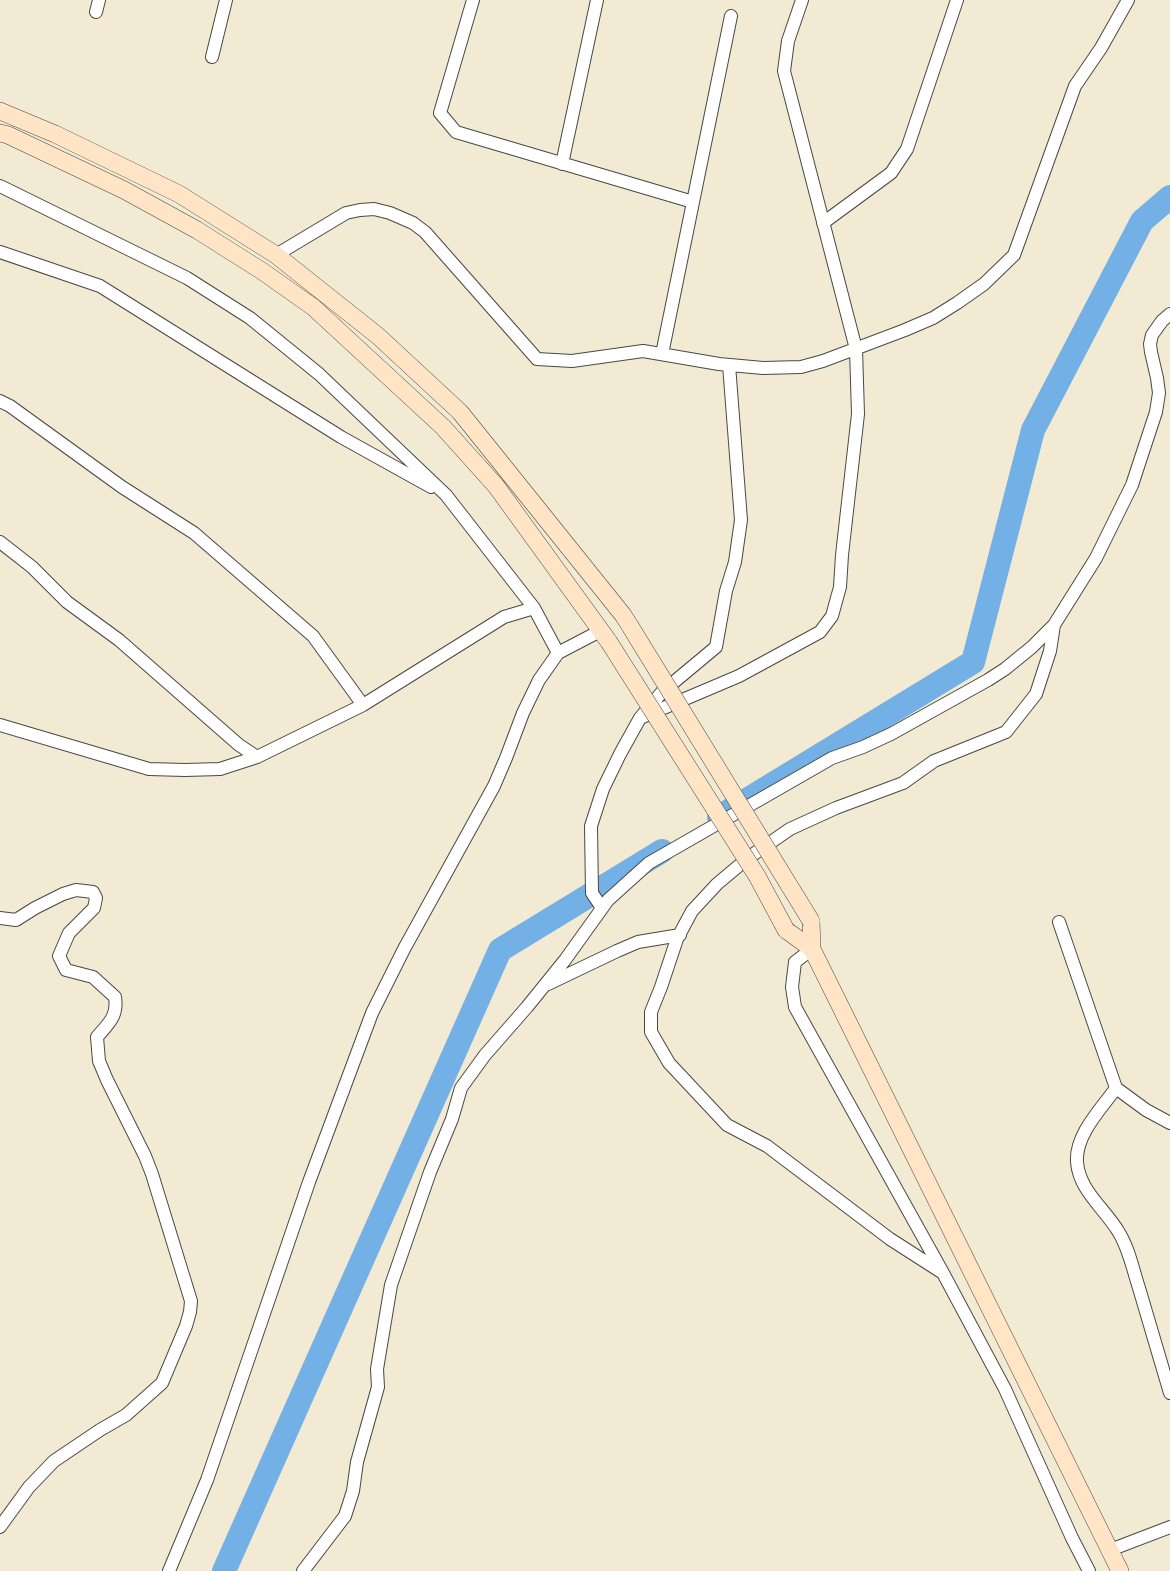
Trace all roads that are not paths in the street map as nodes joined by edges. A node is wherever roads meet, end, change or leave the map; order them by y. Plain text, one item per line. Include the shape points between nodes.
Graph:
1 (226, 0) edge
2 (473, 0) edge
3 (597, 0) edge
4 (802, 0) edge
5 (957, 0) edge
6 (1128, 0) edge
7 (731, 16) dead end
8 (212, 58) dead end
9 (0, 111) edge
10 (0, 133) edge
11 (562, 164) junction
12 (0, 186) edge
13 (693, 202) junction
14 (823, 223) junction
15 (0, 252) edge
16 (276, 255) junction
17 (1170, 314) edge
18 (856, 349) junction
19 (662, 354) junction
20 (729, 365) junction
21 (0, 401) edge
22 (446, 495) junction
23 (0, 542) edge
24 (534, 608) junction
25 (1054, 625) junction
26 (606, 636) junction
27 (558, 653) junction
28 (363, 705) junction
29 (640, 718) junction
30 (0, 725) edge
31 (257, 757) junction
32 (602, 908) junction
33 (0, 918) edge
34 (1059, 922) dead end
35 (680, 935) junction
36 (812, 949) junction
37 (545, 985) junction
38 (1116, 1088) junction
39 (1170, 1123) edge
40 (943, 1273) junction
41 (1170, 1393) edge
42 (0, 1527) edge
43 (1170, 1527) edge
44 (1110, 1550) junction
45 (170, 1571) edge
46 (303, 1571) edge
47 (1089, 1571) edge
48 (1120, 1571) edge

1 - 8 street
2 - 11 street via 440,113 456,132
3 - 11 street
4 - 14 street via 788,41 784,71
5 - 14 street via 907,149 891,173
6 - 18 street via 1076,86 1014,255 984,284 933,318
7 - 13 street
9 - 16 street via 55,134 179,194
10 - 26 street via 124,190 197,230 313,307 448,433 496,486
11 - 13 street
12 - 22 street via 187,278 250,318 319,374
13 - 19 street
14 - 18 street
15 - 22 street via 100,286 341,437
16 - 19 street via 346,213 374,209 390,213 413,223 425,232 537,359 572,360 643,351
16 - 36 street, bridge via 378,336 460,412 618,608 811,920
17 - 25 street via 1152,334 1150,348 1159,393 1156,412 1132,485 1096,558
18 - 20 street via 823,362 801,367 763,368
18 - 29 street via 858,414 840,587 832,616 820,632 753,668
19 - 20 street
20 - 29 street via 741,520 736,562 726,591 716,647 662,692
21 - 28 street via 122,487 194,533 314,636
22 - 24 street
23 - 31 street via 32,567 67,602 119,640 239,745
24 - 27 street
24 - 28 street via 504,617
25 - 32 street via 1032,648 988,680 891,734 832,758 650,862
25 - 35 street via 1050,651 1036,694 1006,732 934,761 903,783 836,808 790,829 748,858 717,884 692,911
26 - 27 street
26 - 36 street, bridge via 757,876 786,930
27 - 45 street via 539,680 494,786 404,949 372,1013 309,1182 207,1480
28 - 31 street
29 - 32 street via 603,789 591,826 592,894
30 - 31 street via 149,769 220,768
32 - 37 street
33 - 42 street via 16,920 42,904 76,890 93,892 96,898 94,908 68,933 59,956 66,970 93,977 115,997 117,1008 110,1022 97,1037 99,1061 145,1156 191,1300 186,1326 162,1383 126,1415 54,1461 29,1487
34 - 38 street
35 - 37 street via 638,942
35 - 40 street via 651,1012 651,1032 669,1063 727,1125 767,1146 890,1240
36 - 40 street via 795,962 792,986 795,1007
36 - 44 street
37 - 46 street via 485,1055 461,1088 391,1286 377,1370 378,1387 345,1516
38 - 39 street via 1146,1110
38 - 41 street via 1082,1135 1077,1162 1080,1178 1119,1232 1129,1256
40 - 47 street via 1005,1389
43 - 44 street
44 - 48 street

